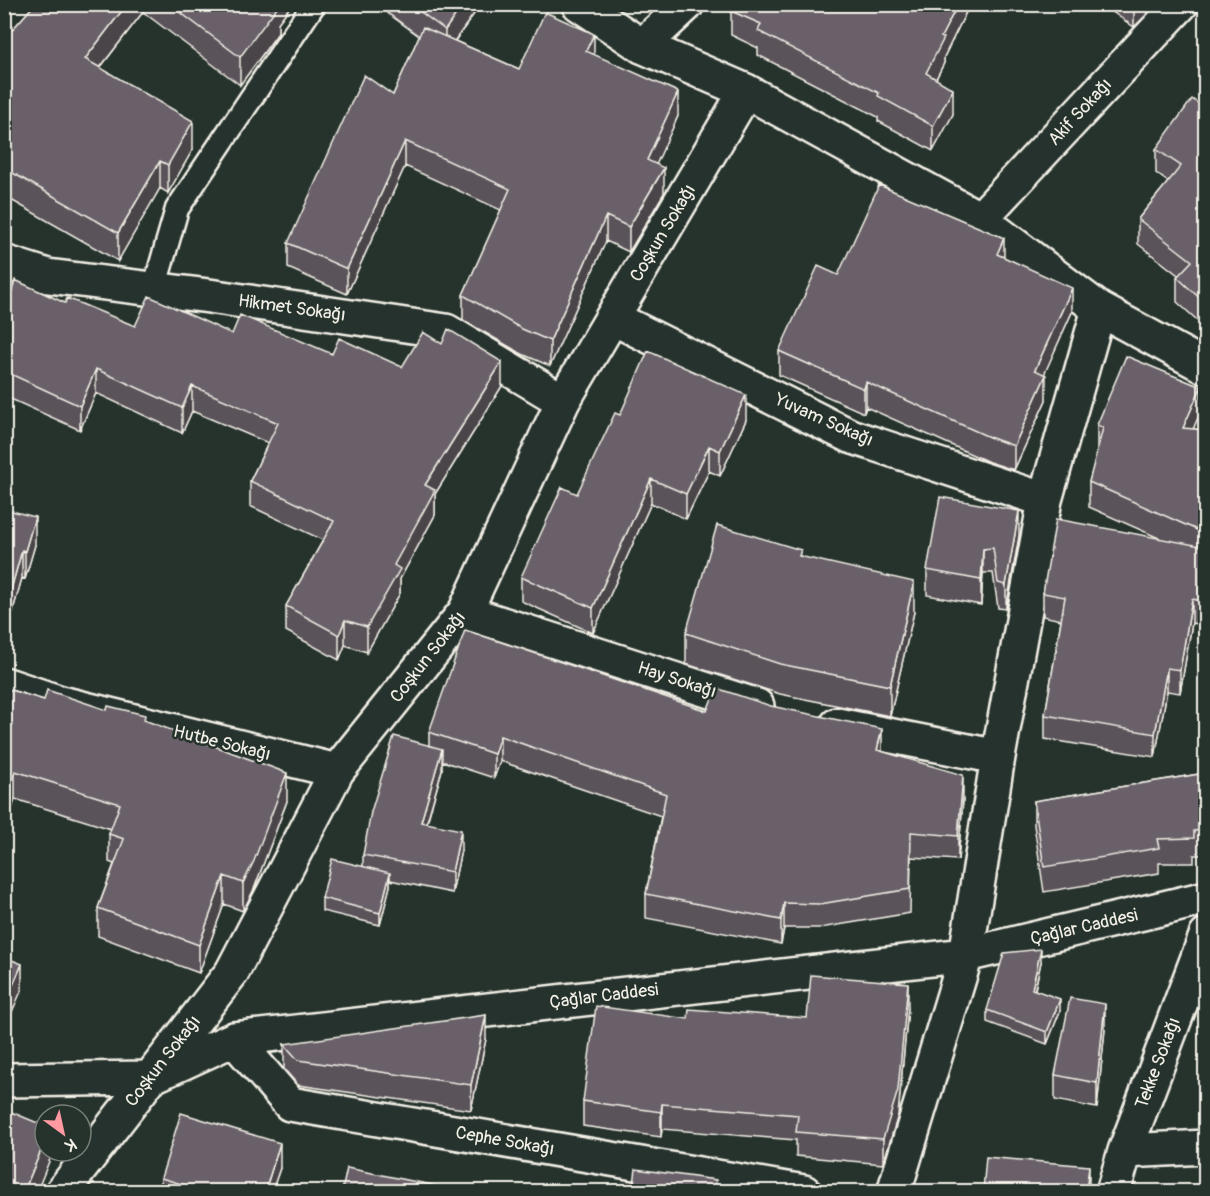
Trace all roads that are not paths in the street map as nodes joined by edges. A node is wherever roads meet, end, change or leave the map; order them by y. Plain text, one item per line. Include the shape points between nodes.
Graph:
1 (314, 4) edge
2 (579, 4) edge
3 (687, 4) edge
4 (1181, 4) edge
5 (642, 46) junction
6 (746, 91) junction
7 (980, 219) junction
8 (4, 262) edge
9 (154, 289) junction
10 (1099, 309) junction
11 (613, 318) junction
12 (1206, 367) edge
13 (563, 401) junction
14 (1045, 500) junction
15 (465, 612) junction
16 (4, 684) edge
17 (998, 757) junction
18 (337, 771) junction
19 (1206, 898) edge
20 (1206, 936) edge
21 (966, 955) junction
22 (234, 1039) junction
23 (149, 1078) junction
24 (6, 1079) edge
25 (1206, 1147) edge
26 (1125, 1150) junction
27 (62, 1191) edge
28 (804, 1191) edge
29 (894, 1191) edge
30 (1113, 1191) edge

1 - 9 lane via 177,209
2 - 5 street
3 - 5 street
4 - 7 street, Akif Sokağı
5 - 6 street
6 - 7 street
6 - 11 street, Coşkun Sokağı
7 - 10 street
8 - 9 street, Hikmet Sokağı via 48,276
9 - 13 street, Hikmet Sokağı via 446,331
10 - 12 street
10 - 14 street
11 - 13 street, Coşkun Sokağı
11 - 14 street, Yuvam Sokağı via 850,436
13 - 15 street, Coşkun Sokağı
14 - 17 street
15 - 17 street, Hay Sokağı via 799,717
15 - 18 street, Coşkun Sokağı
16 - 18 street, Hutbe Sokağı via 61,703
17 - 21 street
18 - 23 street, Coşkun Sokağı via 232,972
19 - 21 street, Çağlar Caddesi
20 - 26 street, Tekke Sokağı
21 - 22 street, Çağlar Caddesi
21 - 29 street
22 - 23 street, Çağlar Caddesi
22 - 28 street, Cephe Sokağı via 290,1104
23 - 24 street, Çağlar Caddesi
23 - 27 street, Coşkun Sokağı
25 - 26 street
26 - 30 street, Tekke Sokağı

